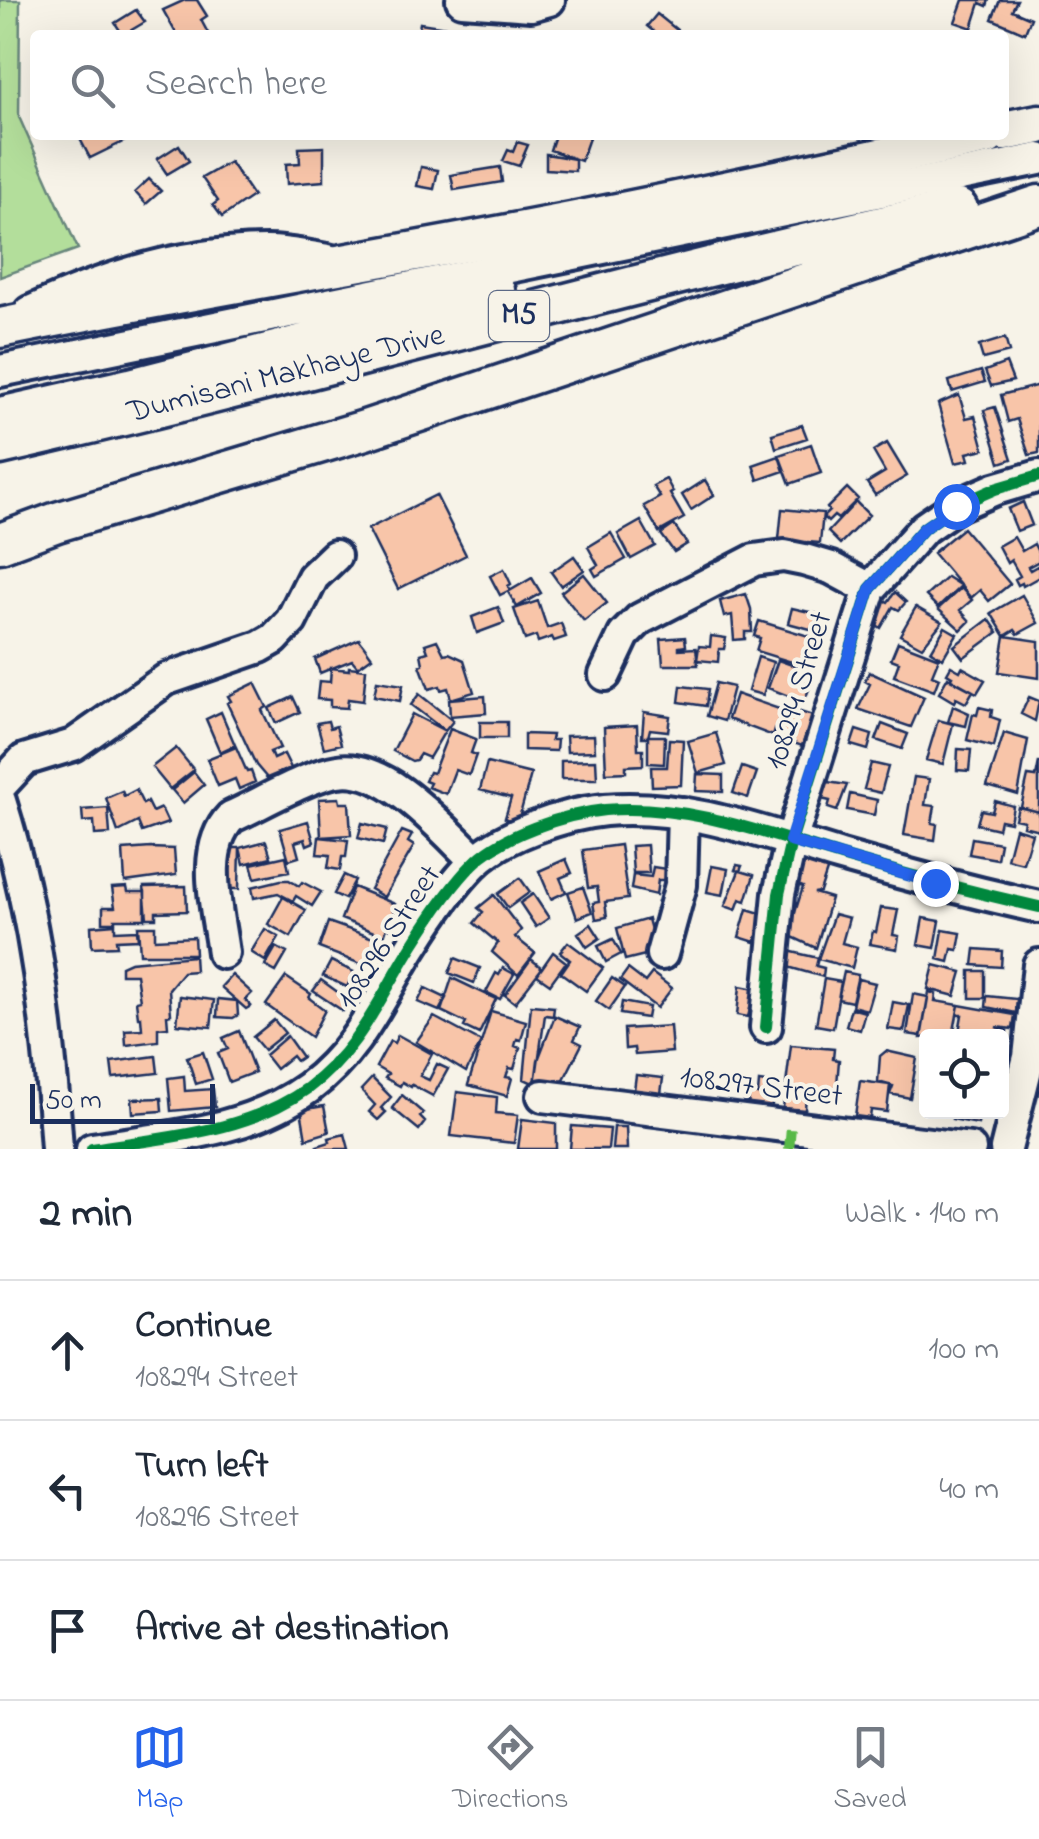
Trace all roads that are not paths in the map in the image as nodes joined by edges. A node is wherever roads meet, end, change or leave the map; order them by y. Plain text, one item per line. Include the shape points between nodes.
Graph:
1 (462, 0) edge
2 (549, 0) edge
3 (1039, 124) edge
4 (1009, 131) edge
5 (963, 140) edge
6 (1039, 160) edge
7 (1039, 192) edge
8 (1039, 205) edge
9 (728, 224) junction
10 (0, 328) edge
11 (0, 371) edge
12 (0, 413) edge
13 (0, 445) edge
14 (1039, 476) edge
15 (0, 543) edge
16 (336, 556) dead end
17 (870, 589) junction
18 (605, 674) dead end
19 (0, 786) edge
20 (0, 801) edge
21 (683, 813) junction
22 (790, 841) junction
23 (476, 860) junction
24 (1039, 907) edge
25 (223, 953) dead end
26 (662, 954) dead end
27 (1039, 966) edge
28 (766, 1027) dead end
29 (544, 1096) dead end
30 (58, 1149) edge
31 (92, 1149) edge
32 (970, 1149) edge
33 (1006, 1149) edge

1 - 2 street
3 - 4 main road
5 - 10 main road via 604,216
6 - 9 street
7 - 13 main road, Dumisani Makhaye Drive / M5 via 882,225
8 - 15 main road via 364,430
9 - 11 street
9 - 12 street via 575,271
14 - 17 street, 108294 Street via 956,506 924,528
16 - 19 street via 313,576 274,639 167,678 73,745 24,760
17 - 18 street via 804,560 754,560 640,619
17 - 22 street, 108294 Street
20 - 30 street via 41,972
21 - 22 street, 108296 Street
21 - 23 street, 108296 Street via 602,810 537,826
21 - 26 street via 682,885
22 - 24 street, 108296 Street
22 - 28 street, 108294 Street
23 - 25 street via 392,786 355,770 326,773 224,825 212,871
23 - 31 street, 108296 Street via 414,942 368,1025 304,1091 216,1129
27 - 33 street via 1030,1057
29 - 32 street, 108297 Street

